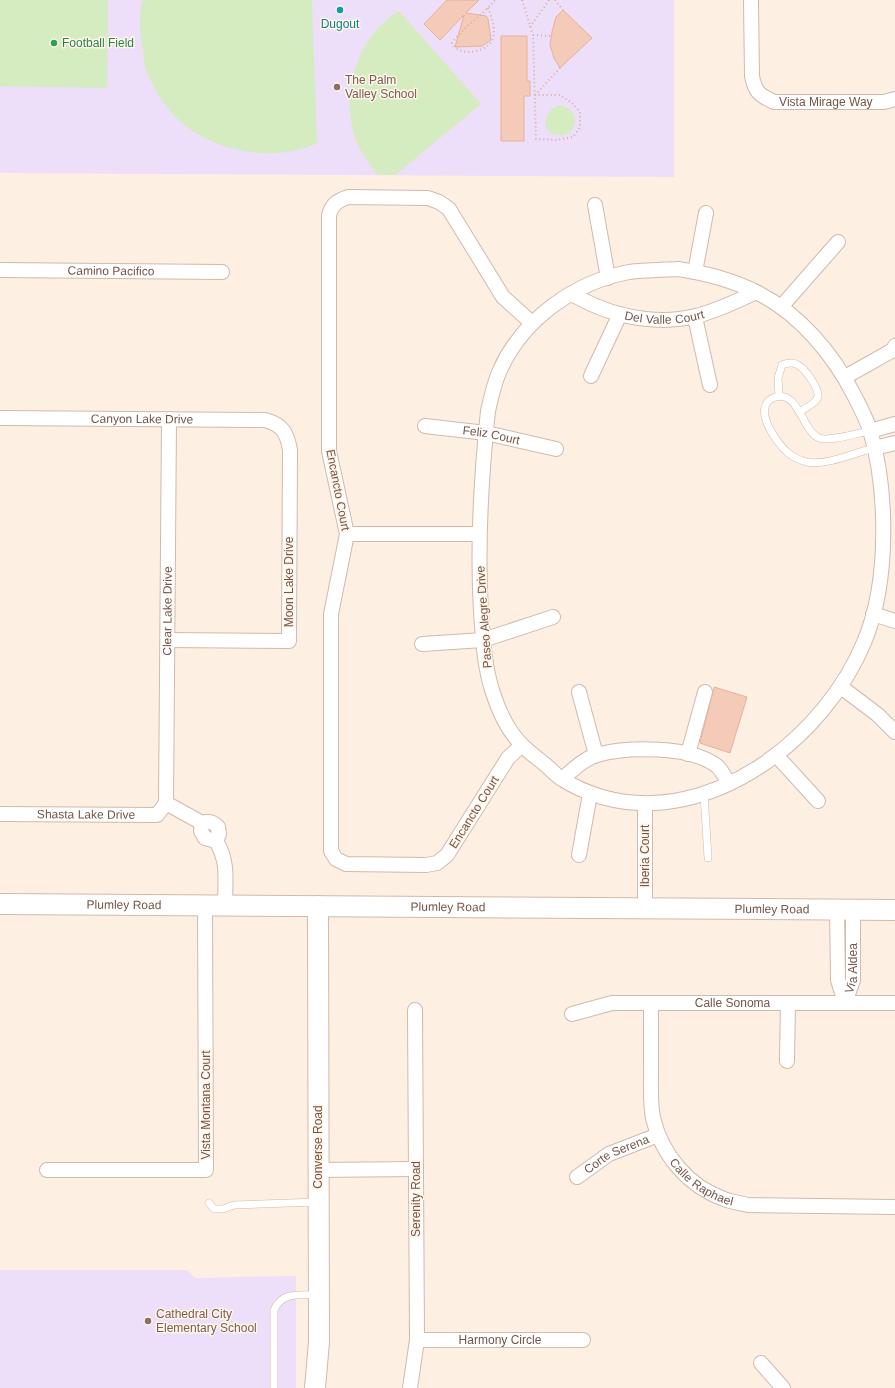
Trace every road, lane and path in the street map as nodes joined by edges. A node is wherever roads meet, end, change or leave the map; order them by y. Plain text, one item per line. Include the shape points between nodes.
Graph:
1 (495, 0) edge
2 (522, 0) edge
3 (549, 0) edge
4 (555, 0) edge
5 (751, 0) edge
6 (488, 8) junction
7 (563, 10) dead end
8 (530, 27) junction
9 (533, 35) junction
10 (551, 36) dead end
11 (560, 68) dead end
12 (535, 95) junction
13 (895, 99) edge
14 (595, 205) dead end
15 (706, 213) dead end
16 (838, 242) dead end
17 (0, 270) edge
18 (222, 272) dead end
19 (695, 272) junction
20 (608, 278) junction
21 (756, 292) junction
22 (571, 294) junction
23 (781, 307) junction
24 (620, 314) junction
25 (695, 317) junction
26 (532, 323) junction
27 (895, 346) edge
28 (591, 376) dead end
29 (845, 378) junction
30 (710, 385) dead end
31 (779, 397) junction
32 (800, 412) junction
33 (0, 418) edge
34 (170, 419) junction
35 (895, 424) edge
36 (425, 426) dead end
37 (282, 428) joint
38 (870, 431) junction
39 (486, 432) junction
40 (895, 443) edge
41 (874, 448) junction
42 (556, 449) dead end
43 (347, 534) junction
44 (479, 534) junction
45 (873, 614) junction
46 (552, 617) dead end
47 (895, 621) edge
48 (168, 640) junction
49 (483, 640) junction
50 (422, 644) dead end
51 (841, 687) junction
52 (579, 692) dead end
53 (705, 692) dead end
54 (895, 732) edge
55 (522, 745) junction
56 (688, 754) junction
57 (596, 755) junction
58 (776, 755) junction
59 (562, 779) junction
60 (729, 783) junction
61 (590, 794) junction
62 (704, 794) junction
63 (818, 801) dead end
64 (166, 803) junction
65 (645, 804) junction
66 (0, 814) edge
67 (580, 855) dead end
68 (708, 858) dead end
69 (0, 904) edge
70 (205, 906) junction
71 (225, 906) junction
72 (318, 906) junction
73 (645, 908) junction
74 (845, 909) junction
75 (895, 910) edge
76 (651, 1002) junction
77 (788, 1002) junction
78 (845, 1003) junction
79 (895, 1003) edge
80 (415, 1010) dead end
81 (572, 1014) dead end
82 (787, 1061) dead end
83 (658, 1135) junction
84 (416, 1169) junction
85 (47, 1170) dead end
86 (318, 1170) junction
87 (577, 1177) dead end
88 (318, 1202) junction
89 (210, 1203) dead end
90 (895, 1207) edge
91 (318, 1295) junction
92 (417, 1340) junction
93 (583, 1340) dead end
94 (761, 1363) dead end
95 (274, 1388) edge
96 (315, 1388) edge
97 (410, 1388) edge
98 (783, 1388) edge

1 - 6 path
2 - 8 path
3 - 8 path
4 - 7 path
5 - 13 street, Vista Mirage Way via 752,76 754,87 762,97 774,102 884,102
6 - 6 path via 492,16 491,42 479,50 468,52 456,48 452,43 458,33
8 - 9 path
9 - 10 path
9 - 12 path
11 - 12 path
12 - 12 path via 536,139 557,140 573,137 580,127 580,112 572,103 560,95
14 - 20 street
15 - 19 street
16 - 23 street
17 - 18 street, Camino Pacifico
19 - 20 street, Paseo Alegre Drive via 678,269 654,270 629,272
19 - 21 street, Paseo Alegre Drive via 718,277
20 - 22 street, Paseo Alegre Drive
21 - 23 street, Paseo Alegre Drive
21 - 25 street, Del Valle Court
22 - 24 street, Del Valle Court
22 - 26 street, Paseo Alegre Drive
23 - 29 street, Paseo Alegre Drive via 814,338
24 - 25 street, Del Valle Court via 673,320
24 - 28 street
25 - 30 street
26 - 39 street, Paseo Alegre Drive via 512,349 500,371 490,405
26 - 43 street, Encancto Court via 504,297 449,209 439,202 428,198 348,197 332,207 329,215 329,451
27 - 29 street
29 - 38 street, Paseo Alegre Drive
31 - 32 lane via 788,398
31 - 32 lane via 778,378 782,365 798,365 806,372 819,393 817,400
31 - 41 lane via 766,406 765,421 788,454 816,463
32 - 38 lane via 812,432 823,439
33 - 34 street, Canyon Lake Drive
34 - 37 street, Canyon Lake Drive via 265,420
34 - 48 street, Clear Lake Drive
35 - 38 street
36 - 39 street, Feliz Court
37 - 48 street, Moon Lake Drive via 288,437 290,450 289,641
38 - 41 street, Paseo Alegre Drive
39 - 42 street, Feliz Court
39 - 44 street, Paseo Alegre Drive
40 - 41 street
41 - 45 street, Paseo Alegre Drive via 880,478 882,552
43 - 44 street
43 - 55 street, Encancto Court via 330,614 331,851 336,859 346,864 437,863 447,856 508,758
44 - 49 street, Paseo Alegre Drive
45 - 47 street
45 - 51 street, Paseo Alegre Drive via 865,640
46 - 49 street
48 - 64 street, Clear Lake Drive
49 - 50 street
49 - 55 street, Paseo Alegre Drive via 493,693 510,730
51 - 54 street via 878,715
51 - 58 street, Paseo Alegre Drive via 795,739
52 - 57 street
53 - 56 street
55 - 59 street, Paseo Alegre Drive
56 - 57 street via 641,749
56 - 60 street via 703,758 717,766
57 - 59 street via 582,762
58 - 60 street, Paseo Alegre Drive
58 - 63 street
59 - 61 street, Paseo Alegre Drive
60 - 62 street, Paseo Alegre Drive
61 - 65 street, Paseo Alegre Drive via 618,802
61 - 67 street
62 - 65 street, Paseo Alegre Drive via 671,802
62 - 68 lane
64 - 66 street, Shasta Lake Drive via 157,815
64 - 71 street via 202,823 207,821 218,827 216,841 225,862
65 - 73 street, Iberia Court
69 - 70 street, Plumley Road
70 - 71 street, Plumley Road
70 - 85 street, Vista Montana Court via 206,1170
71 - 72 street, Plumley Road
72 - 73 street, Plumley Road
72 - 86 street, Converse Road
73 - 74 street, Plumley Road
74 - 75 street, Plumley Road
74 - 78 street, Via Aldea via 838,980
76 - 77 street, Calle Sonoma
76 - 81 street, Calle Sonoma via 612,1003
76 - 83 street, Calle Raphael via 651,1096
77 - 78 street, Calle Sonoma
77 - 82 street
78 - 79 street, Calle Sonoma
80 - 84 street, Serenity Road
83 - 87 street, Corte Serena via 609,1154
83 - 90 street, Calle Raphael via 670,1159 688,1178 725,1200 748,1204
84 - 86 street
84 - 92 street, Serenity Road
86 - 88 street, Converse Road
88 - 89 lane via 234,1204 223,1209 214,1209
88 - 91 street, Converse Road
91 - 95 lane via 291,1295 282,1298 276,1304
91 - 96 street, Converse Road via 319,1342
92 - 93 street, Harmony Circle
92 - 97 street, Serenity Road
94 - 98 street

